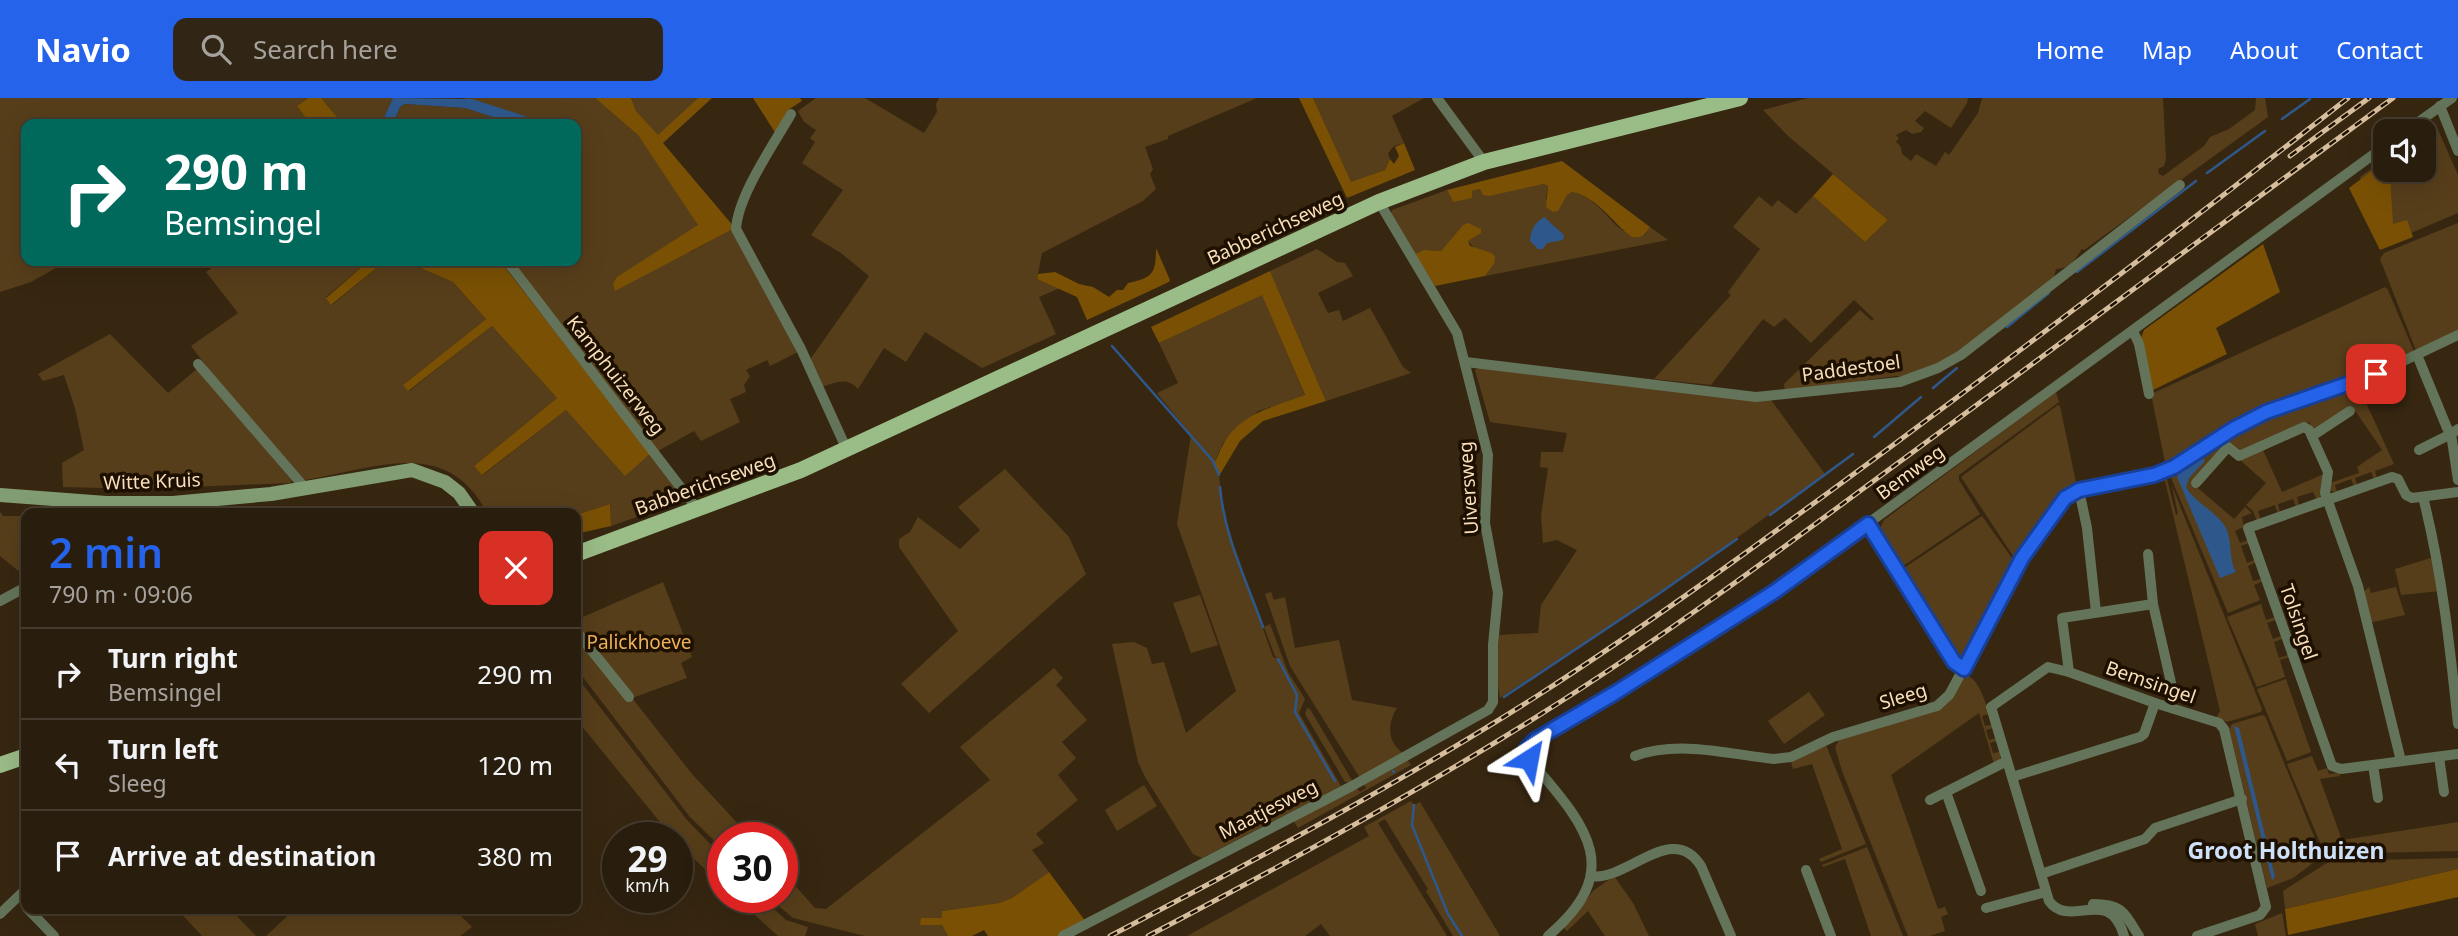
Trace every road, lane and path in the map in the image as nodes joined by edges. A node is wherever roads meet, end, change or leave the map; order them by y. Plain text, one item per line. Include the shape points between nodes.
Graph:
1 (1437, 98) edge
2 (1740, 98) edge
3 (2452, 98) edge
4 (2440, 106) junction
5 (791, 114) dead end
6 (2422, 119) edge
7 (2458, 150) edge
8 (2373, 155) edge
9 (1485, 162) junction
10 (2180, 185) dead end
11 (1379, 202) junction
12 (511, 266) edge
13 (2133, 331) junction
14 (2458, 335) edge
15 (2417, 355) junction
16 (1466, 362) junction
17 (198, 364) dead end
18 (2149, 394) dead end
19 (2350, 411) dead end
20 (2455, 431) edge
21 (2312, 436) junction
22 (847, 450) junction
23 (2419, 450) dead end
24 (2458, 480) edge
25 (2196, 484) dead end
26 (306, 489) junction
27 (2079, 490) junction
28 (2458, 492) edge
29 (0, 495) edge
30 (2423, 497) junction
31 (2327, 500) junction
32 (106, 508) edge
33 (470, 508) edge
34 (698, 510) junction
35 (1868, 524) junction
36 (581, 552) edge
37 (2148, 554) dead end
38 (21, 590) edge
39 (0, 601) edge
40 (2153, 604) junction
41 (2096, 612) junction
42 (581, 637) edge
43 (1964, 669) junction
44 (2069, 672) junction
45 (629, 697) dead end
46 (2155, 703) junction
47 (2168, 706) junction
48 (1488, 710) joint
49 (2458, 724) edge
50 (2458, 754) edge
51 (1635, 756) dead end
52 (2439, 757) junction
53 (21, 758) edge
54 (2007, 761) junction
55 (2401, 761) junction
56 (0, 765) edge
57 (2373, 765) junction
58 (2012, 777) junction
59 (1946, 792) junction
60 (2444, 792) dead end
61 (2378, 798) dead end
62 (2242, 799) junction
63 (1930, 800) dead end
64 (1806, 870) dead end
65 (2040, 874) junction
66 (1591, 876) junction
67 (1981, 891) dead end
68 (21, 894) edge
69 (2047, 896) junction
70 (17, 898) junction
71 (21, 902) edge
72 (1986, 908) dead end
73 (0, 914) edge
74 (33, 914) edge
75 (54, 936) edge
76 (1063, 936) edge
77 (1548, 936) edge
78 (1731, 936) edge
79 (1830, 936) edge
80 (2124, 936) edge
81 (2139, 936) edge
82 (2197, 936) edge

1 - 9 street
2 - 9 main road, Babberichseweg
3 - 4 street
4 - 6 street
4 - 7 street
5 - 22 street via 749,190 736,229
8 - 13 street, Bemweg
9 - 11 main road, Babberichseweg
10 - 16 street, Paddestoel via 1961,355 1900,382 1756,397
11 - 16 street, Uiversweg via 1457,333
11 - 22 main road, Babberichseweg
12 - 34 street, Kamphuizerweg
13 - 18 street
13 - 35 street, Bemweg
14 - 15 street, Sleeg
15 - 20 street
15 - 27 street, Sleeg via 2257,416 2154,475
16 - 48 street, Uiversweg via 1488,455 1485,523 1498,593 1493,702
17 - 26 street
19 - 21 street
20 - 23 street
20 - 24 street
21 - 25 street via 2304,427 2239,456 2228,447
21 - 31 street via 2328,472
22 - 34 main road, Babberichseweg
26 - 32 main road, Witte Kruis
26 - 33 main road, Witte Kruis via 412,470 445,482
27 - 41 street
27 - 43 street, Sleeg via 2060,502 2022,558
28 - 30 street
29 - 32 main road, Witte Kruis
30 - 31 street, Tolsingel via 2408,498 2398,479 2392,477
30 - 49 street via 2442,584
31 - 55 street via 2358,586
31 - 57 street, Tolsingel via 2248,528 2329,762 2341,769
34 - 36 main road, Babberichseweg
35 - 43 street via 1954,662
35 - 66 street, Bemweg via 1774,592 1527,748 1529,759 1584,830
37 - 40 street
38 - 39 street
40 - 41 street
40 - 47 street via 2172,687
41 - 44 street via 2062,618
42 - 45 street
43 - 51 street, Sleeg via 1937,706 1833,737 1785,759 1672,748
44 - 46 street, Bemsingel
44 - 54 street, Bemsingel via 2045,668 1991,707
46 - 47 street, Bemsingel
46 - 58 street via 2140,737
47 - 62 street, Bemsingel via 2222,726
48 - 76 street, Maatjesweg
50 - 52 street, Tolsingel
52 - 55 street, Tolsingel
52 - 60 street
53 - 56 main road
54 - 58 street, Bemsingel
54 - 59 street
55 - 57 street, Tolsingel
57 - 61 street
58 - 65 street, Bemsingel
59 - 63 street
59 - 67 street
62 - 65 street via 2155,828 2145,839
62 - 82 street, Bemsingel via 2266,907 2260,915
64 - 79 street
65 - 69 street, Bemsingel
66 - 77 street via 1573,911
66 - 78 street via 1606,876 1668,849 1685,850 1700,866
68 - 70 street
69 - 72 street
69 - 80 street via 2063,911 2109,912 2118,918
69 - 81 street via 2056,904 2113,904
70 - 71 street
70 - 73 street
74 - 75 street

